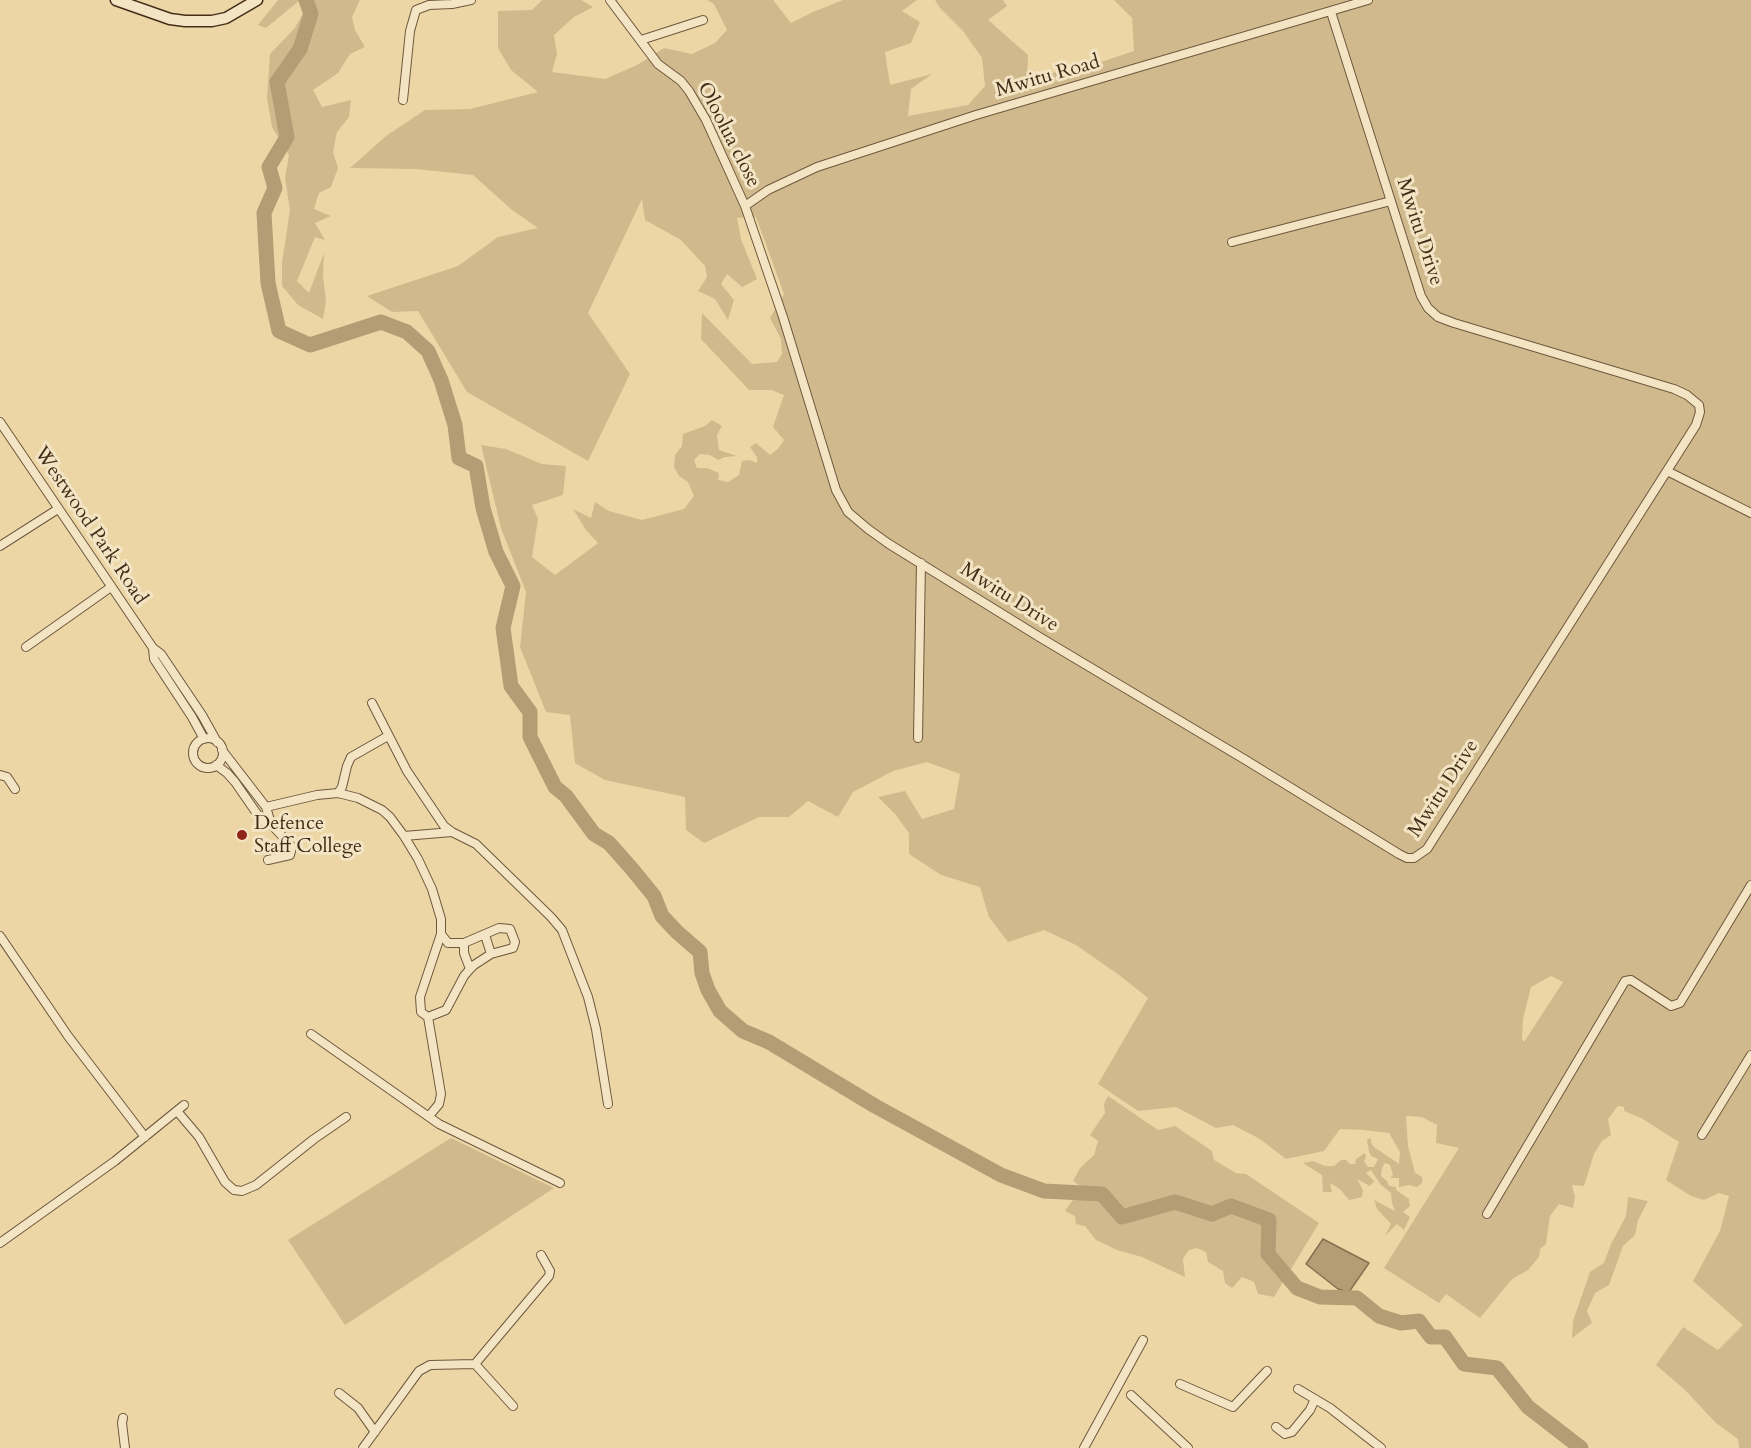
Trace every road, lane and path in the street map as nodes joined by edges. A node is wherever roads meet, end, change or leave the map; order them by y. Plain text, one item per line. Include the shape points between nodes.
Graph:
1 (116, 0) edge
2 (257, 0) edge
3 (471, 0) edge
4 (610, 0) edge
5 (1368, 0) edge
6 (1331, 12) junction
7 (703, 20) dead end
8 (641, 40) junction
9 (403, 100) dead end
10 (1391, 201) junction
11 (745, 206) junction
12 (1232, 242) dead end
13 (0, 422) edge
14 (1667, 471) junction
15 (58, 509) junction
16 (1751, 513) edge
17 (0, 546) edge
18 (921, 563) junction
19 (111, 587) junction
20 (26, 646) dead end
21 (153, 648) junction
22 (372, 703) dead end
23 (388, 736) junction
24 (918, 738) dead end
25 (204, 739) junction
26 (217, 742) junction
27 (222, 750) junction
28 (216, 765) junction
29 (0, 775) edge
30 (15, 789) dead end
31 (338, 793) junction
32 (266, 807) junction
33 (271, 824) junction
34 (452, 832) junction
35 (405, 836) junction
36 (268, 860) dead end
37 (1751, 885) edge
38 (441, 934) junction
39 (485, 935) junction
40 (0, 936) edge
41 (464, 943) junction
42 (491, 954) junction
43 (470, 969) junction
44 (428, 1017) junction
45 (311, 1034) dead end
46 (1751, 1055) edge
47 (608, 1104) dead end
48 (429, 1116) junction
49 (346, 1117) dead end
50 (1702, 1136) dead end
51 (145, 1137) junction
52 (561, 1183) dead end
53 (1487, 1214) dead end
54 (0, 1243) edge
55 (541, 1255) dead end
56 (1143, 1340) dead end
57 (475, 1364) junction
58 (1267, 1371) dead end
59 (1180, 1384) dead end
60 (1298, 1389) dead end
61 (339, 1393) dead end
62 (1131, 1395) dead end
63 (1315, 1399) junction
64 (513, 1406) dead end
65 (123, 1418) dead end
66 (1276, 1427) dead end
67 (375, 1432) junction
68 (125, 1448) edge
69 (363, 1448) edge
70 (1084, 1448) edge
71 (1188, 1448) edge
72 (1381, 1448) edge

1 - 2 main road via 170,19 199,21 226,18
3 - 9 street via 416,10
4 - 8 street, Oloolua close
5 - 6 street, Mwitu Road
6 - 10 street, Mwitu Drive
6 - 11 street, Mwitu Road via 976,115 817,168 768,190
7 - 8 street
8 - 11 street, Oloolua close via 658,64 681,81 697,102
10 - 12 street
10 - 14 street, Mwitu Drive via 1421,296 1438,316 1674,389 1699,405 1696,425
11 - 18 street, Mwitu Drive via 836,490 848,513
13 - 15 street, Westwood Park Road
14 - 16 street
14 - 18 street, Mwitu Drive via 1427,849 1414,858 1399,854
15 - 17 street
15 - 19 street, Westwood Park Road
18 - 24 street
19 - 20 street
19 - 21 street, Westwood Park Road
21 - 25 street, Westwood Park Road via 154,659
21 - 26 street, Westwood Park Road via 161,654
22 - 23 street
23 - 31 street via 351,757
23 - 34 street via 437,818
25 - 26 street
25 - 28 street via 194,747 195,759 204,767
26 - 27 street
27 - 28 street
27 - 32 street
28 - 33 street via 235,782 262,820
29 - 30 street via 7,777
31 - 32 street
31 - 35 street via 382,810
32 - 33 street
33 - 36 street via 291,847 290,855
34 - 35 street
34 - 47 street via 482,849 562,930 588,997
35 - 38 street via 432,889
37 - 53 street via 1680,1003 1671,1005 1631,980 1625,981
38 - 41 street via 448,943
38 - 44 street via 420,998 421,1012
39 - 41 street
39 - 42 street
39 - 42 street via 499,928 510,929 515,942 513,948
40 - 51 street via 68,1036
41 - 43 street
42 - 43 street
43 - 44 street via 446,1010
44 - 48 street via 441,1094 439,1104
45 - 48 street
46 - 50 street
48 - 52 street
49 - 51 street via 256,1185 242,1191 225,1182 180,1108
51 - 54 street
55 - 57 street via 549,1276
56 - 70 street
57 - 64 street
57 - 67 street via 430,1365 419,1371
58 - 59 street via 1233,1407
60 - 63 street
61 - 67 street via 358,1408
62 - 71 street
63 - 66 street via 1292,1432 1285,1434
63 - 72 street
65 - 68 street
67 - 69 street

